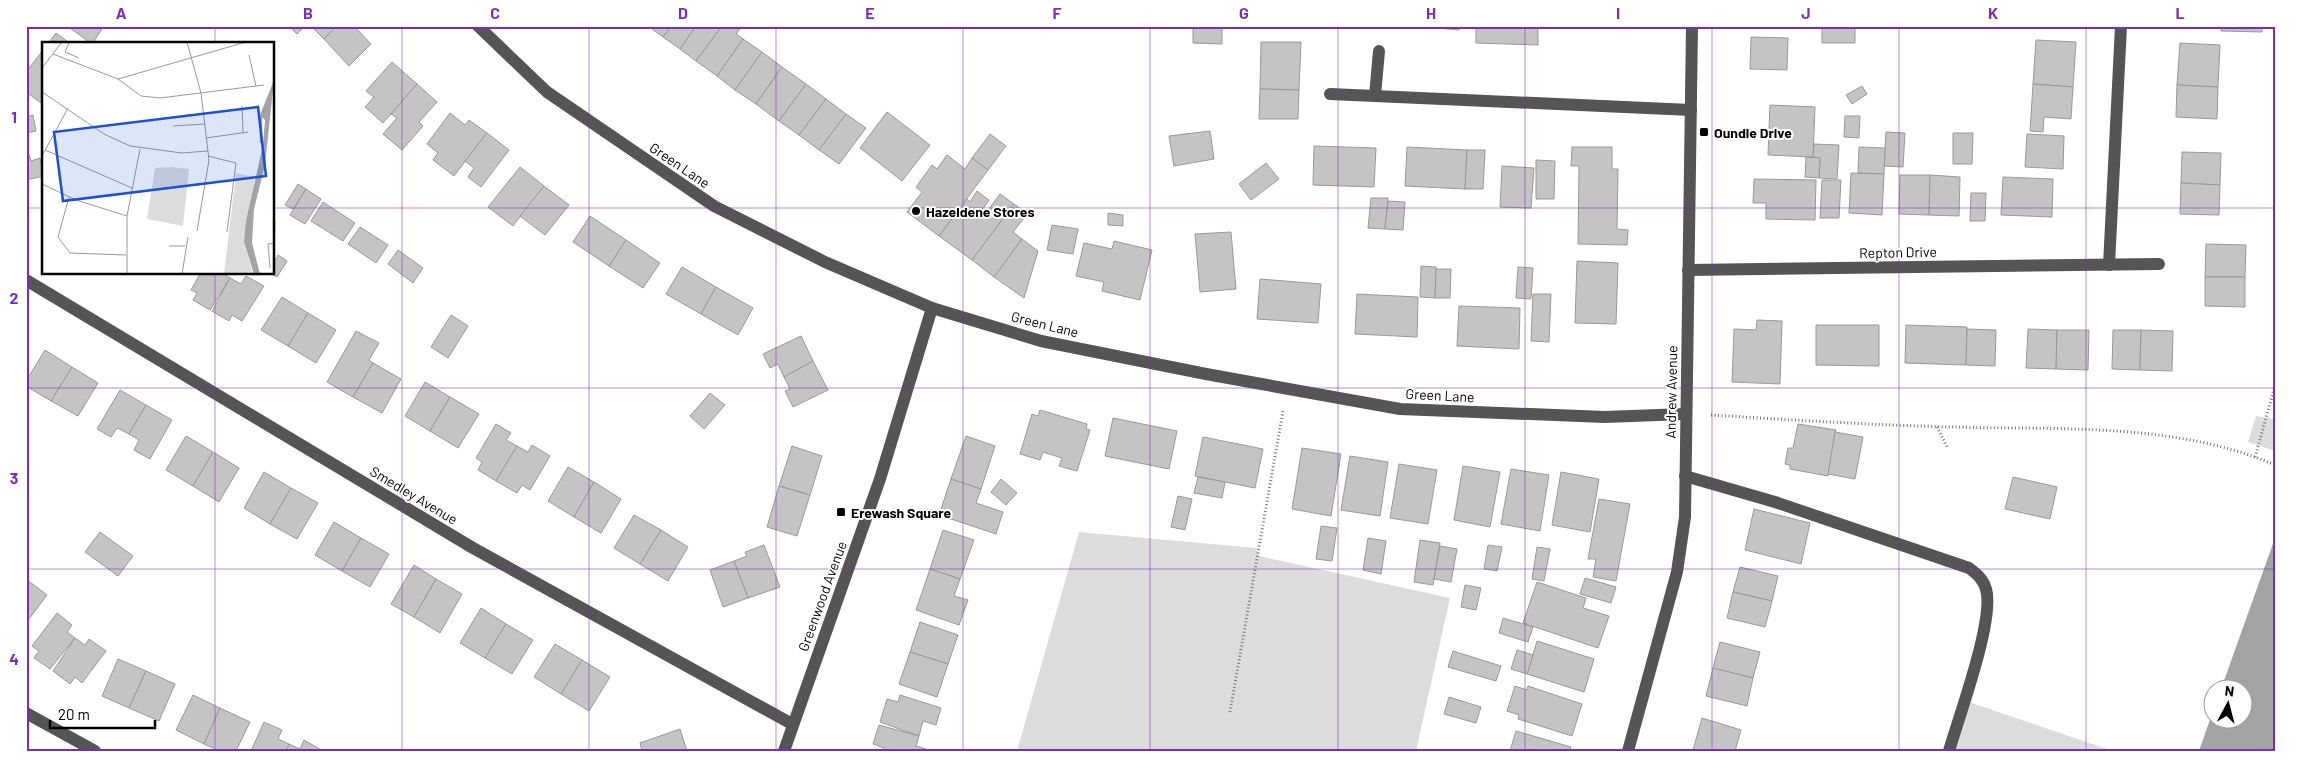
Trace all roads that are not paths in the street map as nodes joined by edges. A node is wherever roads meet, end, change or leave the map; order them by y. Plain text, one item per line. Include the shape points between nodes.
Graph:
1 (478, 26) edge
2 (1692, 26) edge
3 (2121, 26) edge
4 (1379, 52) dead end
5 (1330, 94) dead end
6 (1375, 96) junction
7 (1691, 110) junction
8 (2159, 264) dead end
9 (2109, 265) junction
10 (1688, 270) junction
11 (26, 280) edge
12 (932, 308) junction
13 (1685, 414) junction
14 (1685, 476) junction
15 (26, 713) edge
16 (792, 724) junction
17 (76, 746) edge
18 (95, 751) edge
19 (784, 751) edge
20 (1628, 751) edge
21 (1949, 751) edge

1 - 12 street, Green Lane via 547,92 714,206 825,262
2 - 7 street, Andrew Avenue
3 - 9 street
4 - 6 street
5 - 6 street
6 - 7 street
7 - 10 street, Andrew Avenue
8 - 9 street, Repton Drive
9 - 10 street, Repton Drive
10 - 13 street, Andrew Avenue
11 - 16 street, Smedley Avenue via 473,548
12 - 13 street, Green Lane via 1042,341 1400,409 1605,417
12 - 16 street, Greenwood Avenue via 880,479
13 - 14 street, Andrew Avenue
14 - 20 street, Andrew Avenue via 1685,517 1677,572
14 - 21 street via 1775,502 1969,568 1982,579 1988,605 1984,632
15 - 17 street
16 - 19 street, Greenwood Avenue
17 - 18 street

